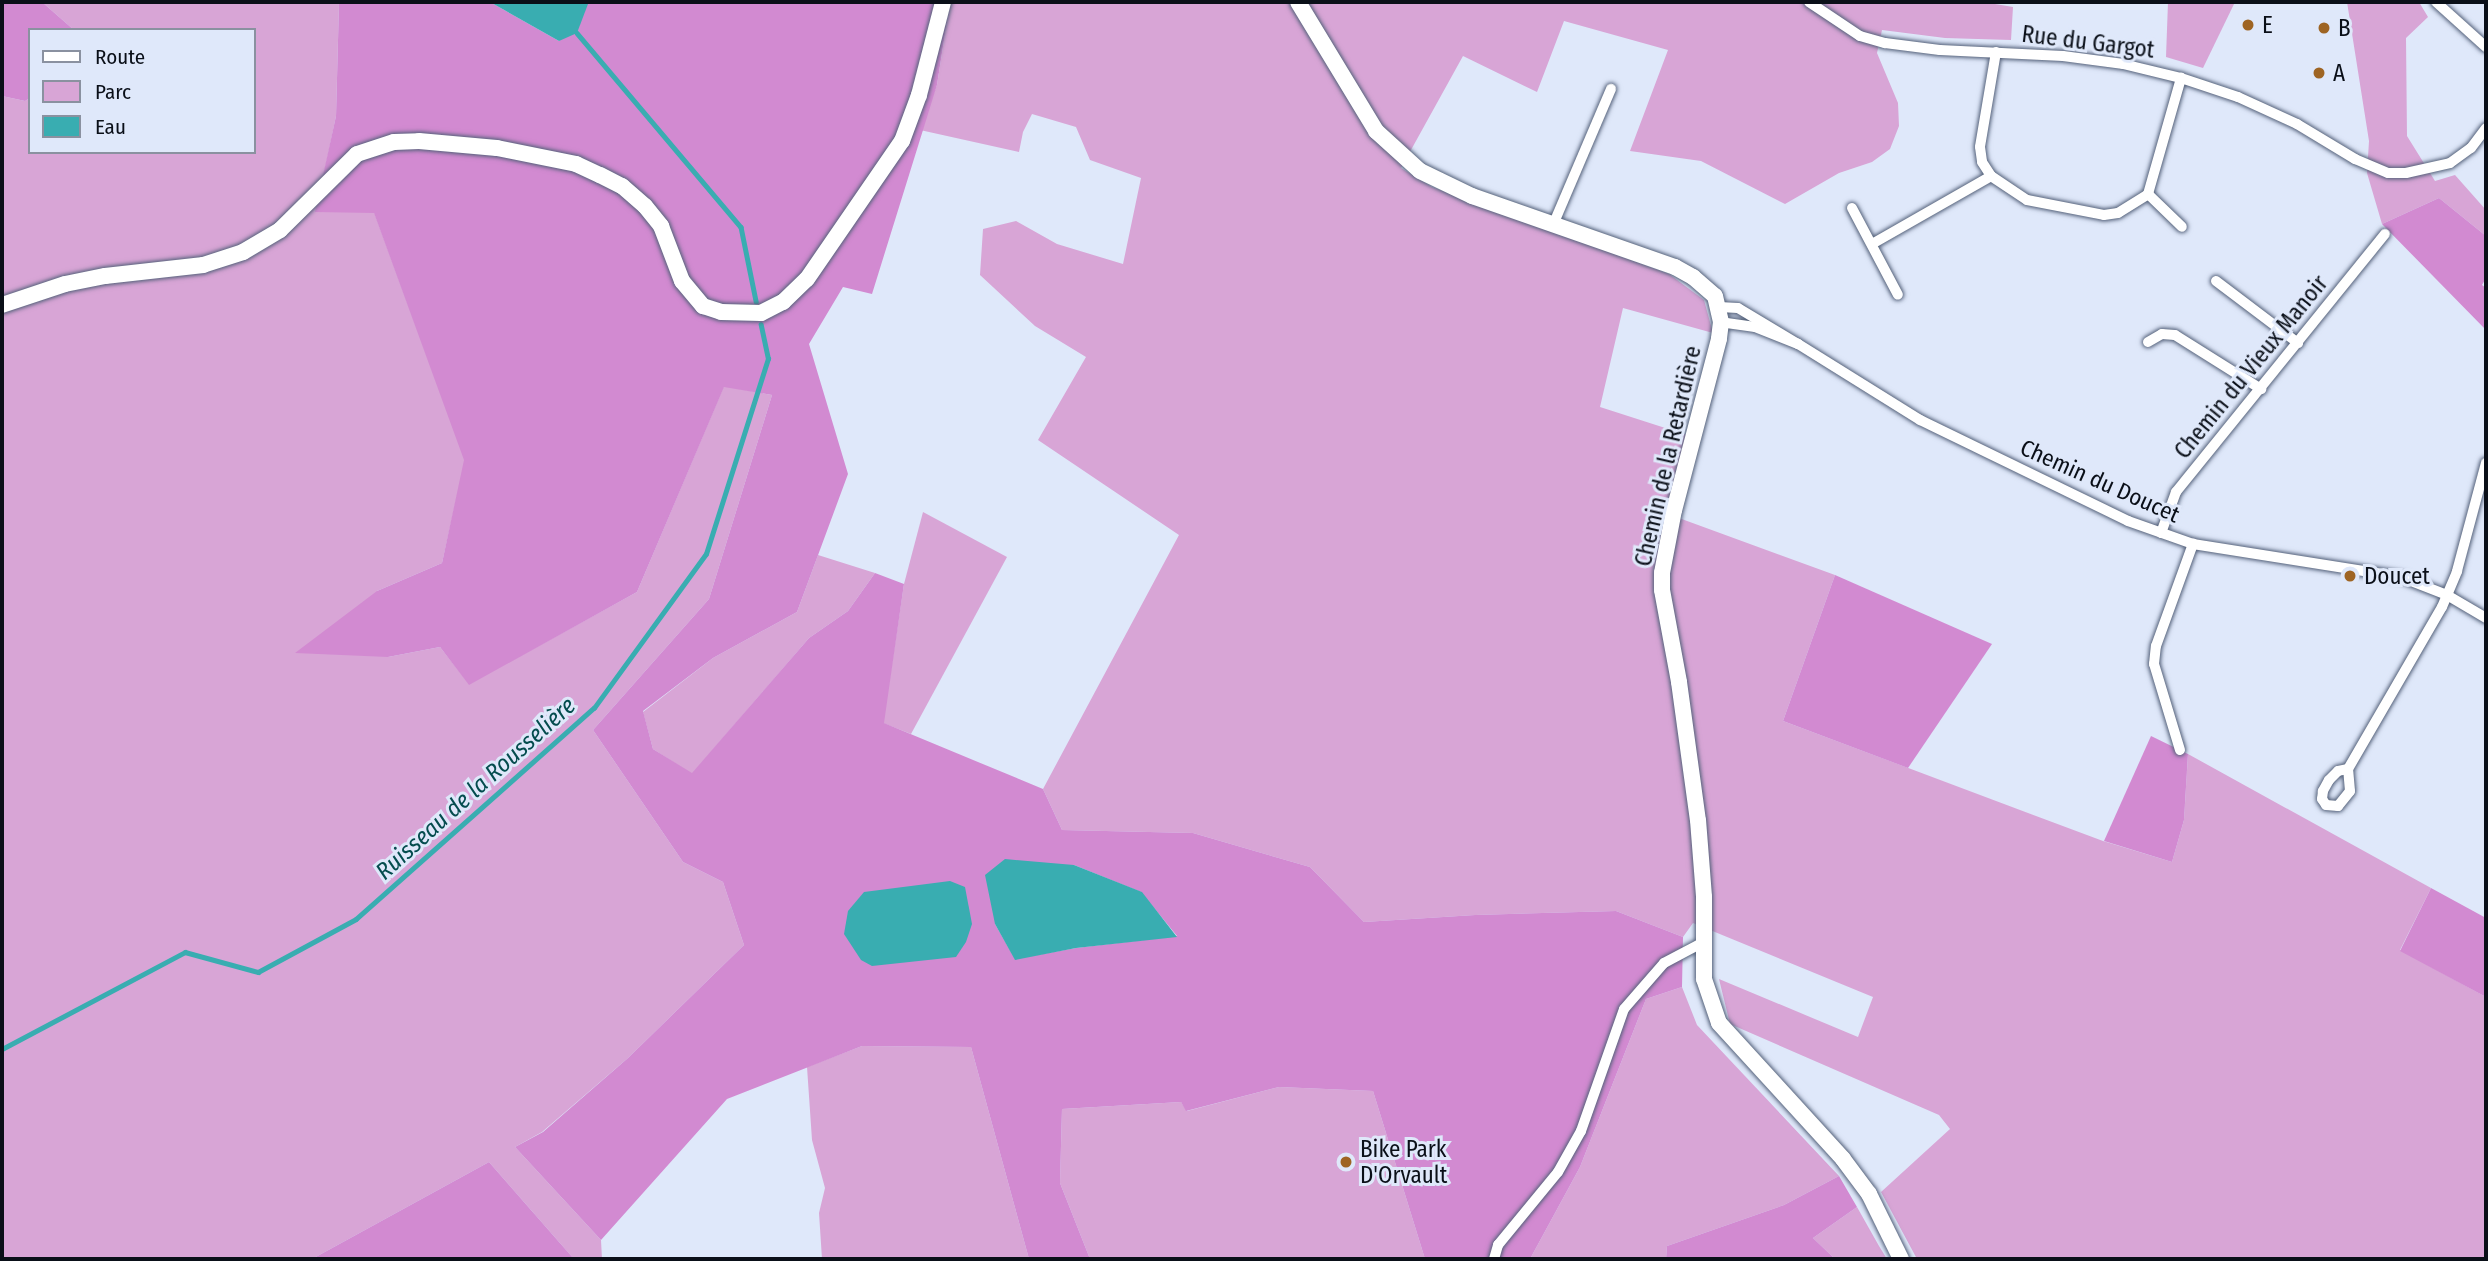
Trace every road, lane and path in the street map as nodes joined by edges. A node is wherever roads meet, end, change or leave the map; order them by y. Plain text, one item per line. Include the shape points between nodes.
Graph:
1 (943, 2) edge
2 (1297, 2) edge
3 (1810, 2) edge
4 (2437, 2) edge
5 (2486, 47) edge
6 (1996, 52) junction
7 (2181, 78) junction
8 (1611, 89) dead end
9 (2486, 128) edge
10 (1991, 176) junction
11 (2148, 194) junction
12 (1852, 208) dead end
13 (1553, 225) junction
14 (2182, 226) dead end
15 (2385, 234) dead end
16 (1872, 244) junction
17 (2217, 281) dead end
18 (1898, 295) dead end
19 (2, 305) edge
20 (1720, 314) junction
21 (2148, 342) dead end
22 (2298, 343) junction
23 (2261, 389) junction
24 (2486, 463) edge
25 (2161, 533) junction
26 (2193, 544) junction
27 (2447, 595) junction
28 (2486, 618) edge
29 (2180, 750) dead end
30 (2348, 769) dead end
31 (1702, 943) junction
32 (1494, 1259) edge
33 (1901, 1259) edge

1 - 19 street via 902,141 807,279 783,302 761,313 721,312 703,306 682,281 661,226 622,186 576,164 497,148 419,141 394,142 357,154 280,230 243,252 203,265 65,284
2 - 13 street via 1376,131 1402,158 1438,182
3 - 6 street, Rue du Gargot via 1860,36 1885,43
4 - 5 street
6 - 7 street, Rue du Gargot via 2123,64
6 - 10 street via 1980,147
7 - 9 street, Rue du Gargot via 2297,124 2388,173 2450,163 2472,148
7 - 11 street
8 - 13 street
10 - 11 street via 2027,200 2104,215 2118,214
10 - 16 street
11 - 14 street
12 - 16 street
13 - 20 street via 1675,267 1715,296
15 - 22 street, Chemin du Vieux Manoir
16 - 18 street
17 - 22 street
20 - 25 street, Chemin du Doucet via 1798,344 1920,420
20 - 31 street, Chemin de la Retardière via 1662,573 1698,820
21 - 23 street via 2162,334 2175,335
22 - 23 street, Chemin du Vieux Manoir
23 - 25 street, Chemin du Vieux Manoir via 2176,492
24 - 27 street
25 - 26 street, Chemin du Doucet
26 - 27 street, Chemin du Doucet via 2387,575
26 - 29 street via 2156,646 2154,664
27 - 28 street, Chemin du Doucet
27 - 30 street
31 - 32 street via 1664,963 1624,1009 1581,1131 1559,1172 1498,1245
31 - 33 street, Chemin de la Retardière via 1704,979 1719,1023 1843,1159 1869,1194

